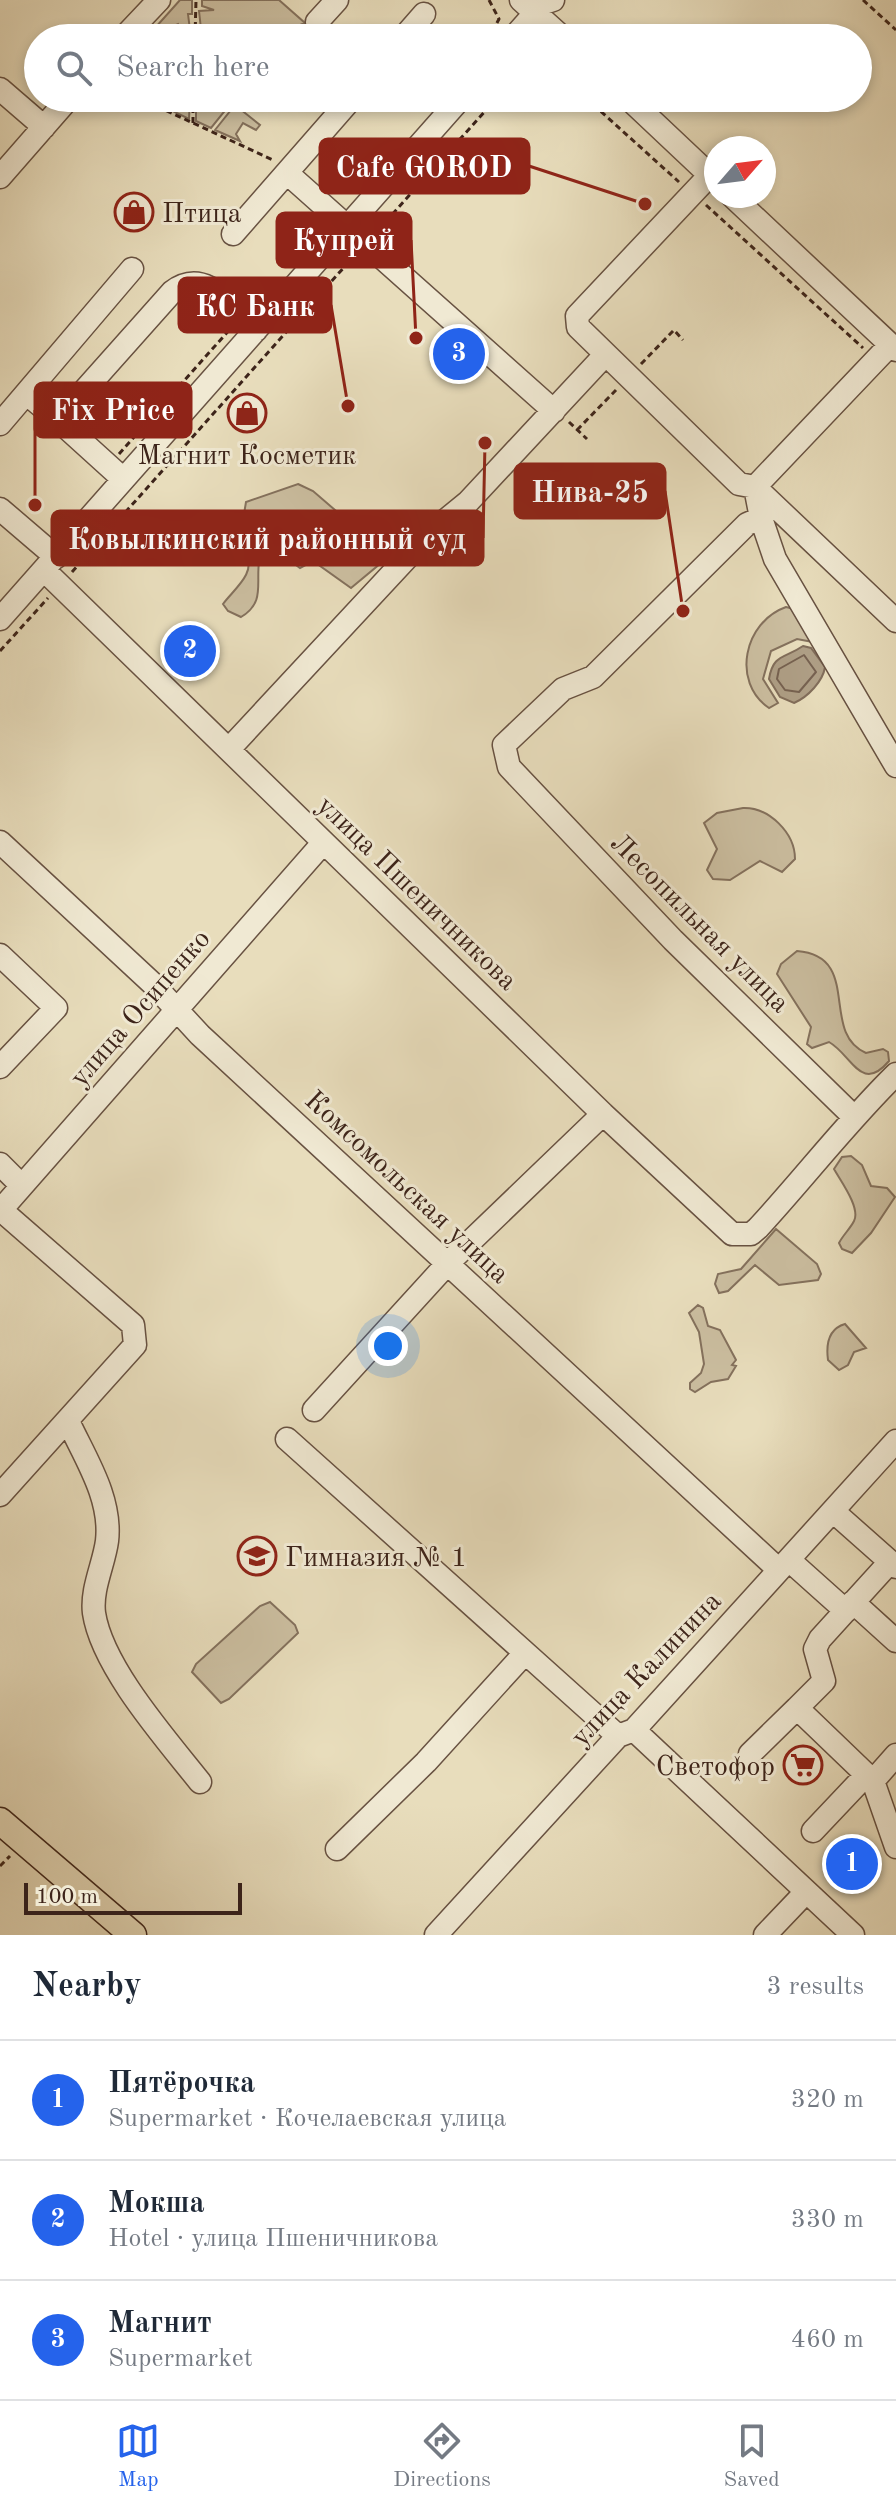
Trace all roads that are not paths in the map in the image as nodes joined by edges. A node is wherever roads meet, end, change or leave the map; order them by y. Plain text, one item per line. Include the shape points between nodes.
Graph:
1 (159, 0) edge
2 (337, 0) edge
3 (536, 4) edge
4 (418, 5) edge
5 (317, 22) road end
6 (136, 24) edge
7 (409, 24) edge
8 (522, 24) edge
9 (552, 24) edge
10 (0, 89) edge
11 (24, 110) edge
12 (27, 112) edge
13 (57, 112) edge
14 (340, 112) edge
15 (449, 112) edge
16 (643, 112) edge
17 (44, 127) junction
18 (704, 170) edge
19 (287, 173) junction
20 (0, 177) edge
21 (704, 185) edge
22 (744, 208) edge
23 (349, 226) junction
24 (233, 234) dead end
25 (132, 269) dead end
26 (256, 330) junction
27 (887, 351) edge
28 (605, 355) junction
29 (27, 394) junction
30 (554, 410) junction
31 (58, 420) junction
32 (0, 424) edge
33 (122, 478) junction
34 (755, 487) junction
35 (0, 509) edge
36 (761, 518) junction
37 (53, 571) junction
38 (0, 619) edge
39 (896, 621) edge
40 (230, 748) junction
41 (896, 766) edge
42 (0, 842) edge
43 (323, 843) junction
44 (0, 955) edge
45 (178, 1010) junction
46 (0, 1067) edge
47 (896, 1074) edge
48 (603, 1114) junction
49 (853, 1116) junction
50 (0, 1164) edge
51 (22, 1186) junction
52 (1, 1210) edge
53 (448, 1263) junction
54 (314, 1410) dead end
55 (68, 1421) junction
56 (287, 1439) dead end
57 (893, 1452) edge
58 (0, 1495) edge
59 (834, 1512) junction
60 (893, 1564) edge
61 (784, 1565) junction
62 (849, 1606) junction
63 (896, 1641) edge
64 (525, 1653) junction
65 (797, 1708) junction
66 (626, 1733) junction
67 (750, 1754) dead end
68 (896, 1755) edge
69 (869, 1778) junction
70 (200, 1782) dead end
71 (0, 1821) edge
72 (813, 1831) dead end
73 (896, 1847) edge
74 (337, 1849) dead end
75 (806, 1892) junction
76 (126, 1933) edge
77 (436, 1935) edge
78 (765, 1935) edge
79 (853, 1935) edge

1 - 6 street
2 - 5 street
3 - 8 street
3 - 9 street
4 - 7 street
10 - 11 street
12 - 17 street
13 - 17 street
14 - 19 street
15 - 23 street
16 - 18 street
17 - 20 street
19 - 23 street
19 - 24 street
21 - 28 street via 577,316 578,327
22 - 27 street
23 - 26 street
23 - 30 street
25 - 29 street
26 - 31 street via 209,286 184,283
26 - 33 street
27 - 34 street
28 - 30 street
28 - 34 street via 739,484
29 - 31 street
29 - 32 street
30 - 40 street via 468,502 430,533
31 - 33 street
33 - 37 street
34 - 36 street
34 - 39 street
35 - 37 street, улица Пшеничникова
36 - 41 street via 795,598
36 - 49 street, Лесопильная улица via 747,524 593,677 563,689 504,745 509,767 673,940
37 - 38 street
37 - 40 street, улица Пшеничникова
40 - 43 street, улица Пшеничникова
42 - 45 street, Комсомольская улица
43 - 45 street, улица Осипенко
43 - 48 street, улица Пшеничникова
44 - 46 street via 56,1008
45 - 51 street, улица Осипенко
45 - 53 street, Комсомольская улица
47 - 49 street
48 - 49 street, улица Пшеничникова via 732,1234 751,1234 758,1228 839,1139
48 - 53 street
50 - 51 street
51 - 52 street, улица Осипенко
52 - 55 street via 133,1325 135,1345
53 - 54 street
53 - 61 street, Комсомольская улица
55 - 58 street
55 - 70 street via 102,1494 107,1538 94,1609 98,1631 137,1702
56 - 64 street
57 - 59 street, улица Калинина
59 - 60 street
59 - 61 street, улица Калинина
60 - 62 street
61 - 62 street, Комсомольская улица
61 - 66 street, улица Калинина
62 - 63 street, Комсомольская улица
62 - 65 street via 815,1649 824,1681
64 - 66 street
64 - 74 street via 426,1762
65 - 67 street
65 - 69 street
66 - 75 street
66 - 77 street, улица Калинина
68 - 69 street
69 - 72 street
69 - 73 street
71 - 76 main road
75 - 78 street
75 - 79 street

